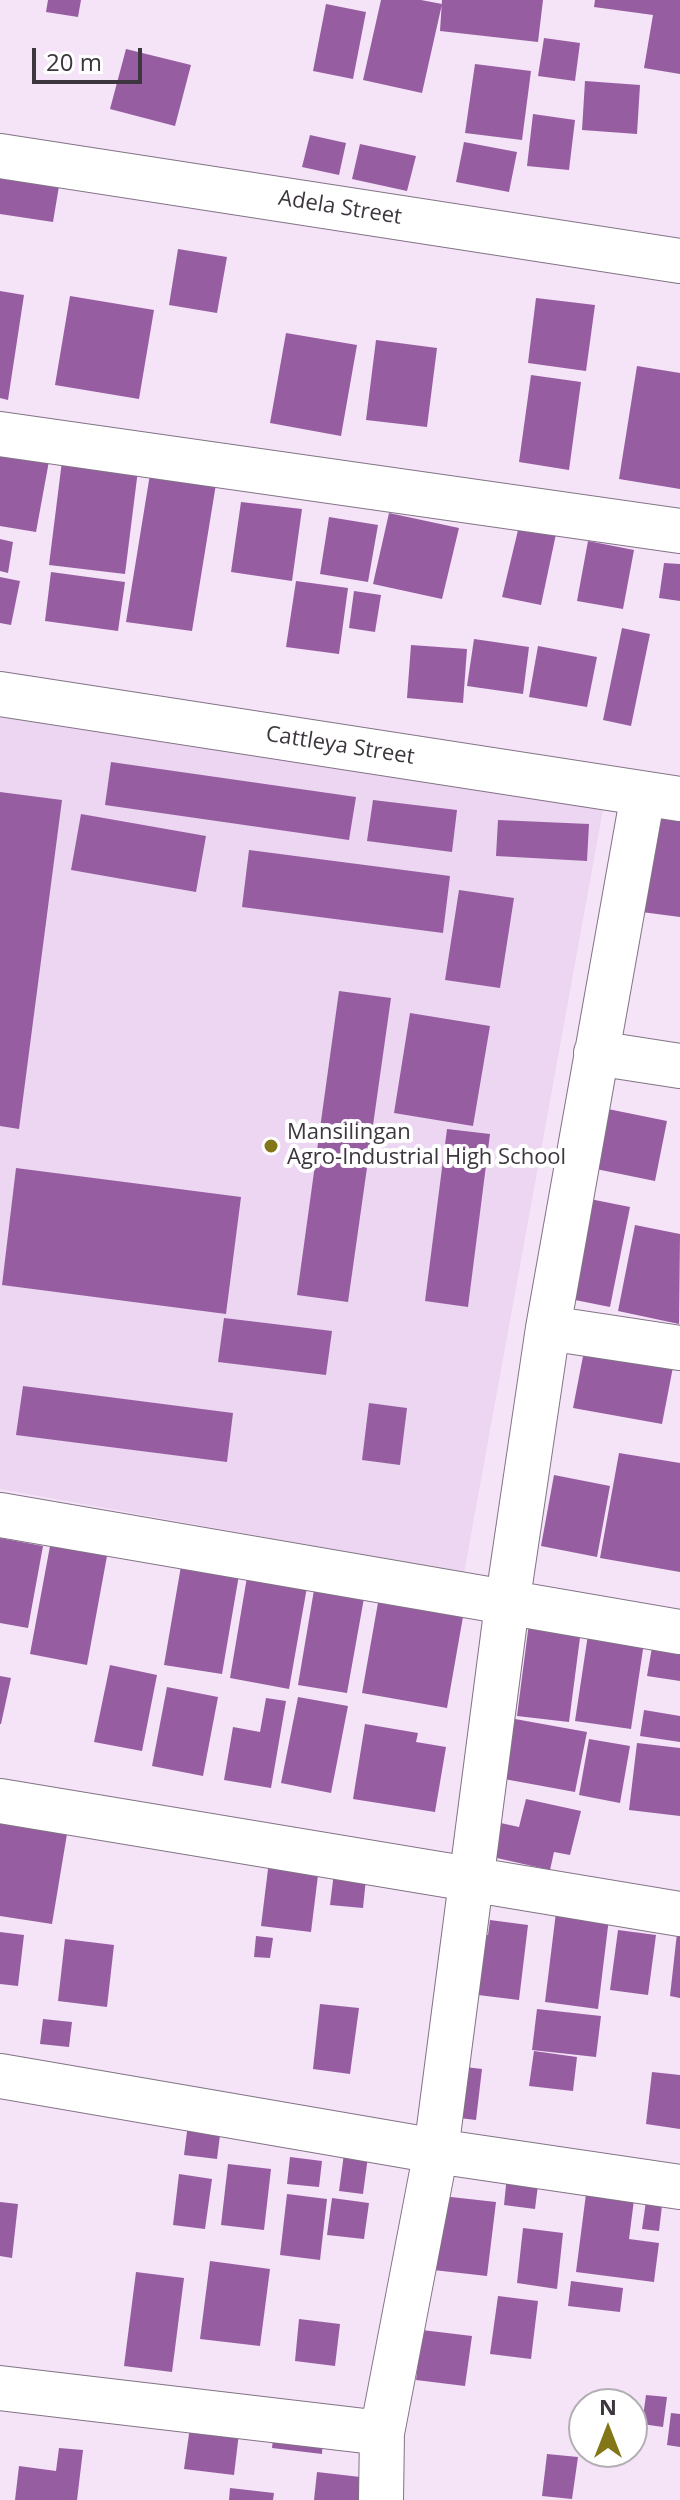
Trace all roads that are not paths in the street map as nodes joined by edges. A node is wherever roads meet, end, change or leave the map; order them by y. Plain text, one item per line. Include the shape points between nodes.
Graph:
1 (0, 156) edge
2 (680, 261) edge
3 (0, 434) edge
4 (680, 531) edge
5 (0, 694) edge
6 (661, 797) edge
7 (596, 1053) junction
8 (680, 1066) edge
9 (548, 1328) junction
10 (680, 1348) edge
11 (0, 1515) edge
12 (507, 1605) junction
13 (680, 1632) edge
14 (0, 1801) edge
15 (471, 1877) junction
16 (680, 1914) edge
17 (0, 2076) edge
18 (436, 2151) junction
19 (680, 2187) edge
20 (0, 2388) edge
21 (382, 2433) junction
22 (381, 2500) edge

1 - 2 street, Adela Street
3 - 4 street
5 - 6 street, Cattleya Street
6 - 7 street
7 - 8 street
7 - 9 street
9 - 10 street
9 - 12 street
11 - 12 street
12 - 13 street
12 - 15 street
14 - 15 street
15 - 16 street
15 - 18 street
17 - 18 street
18 - 19 street
18 - 21 street
20 - 21 street
21 - 22 street

